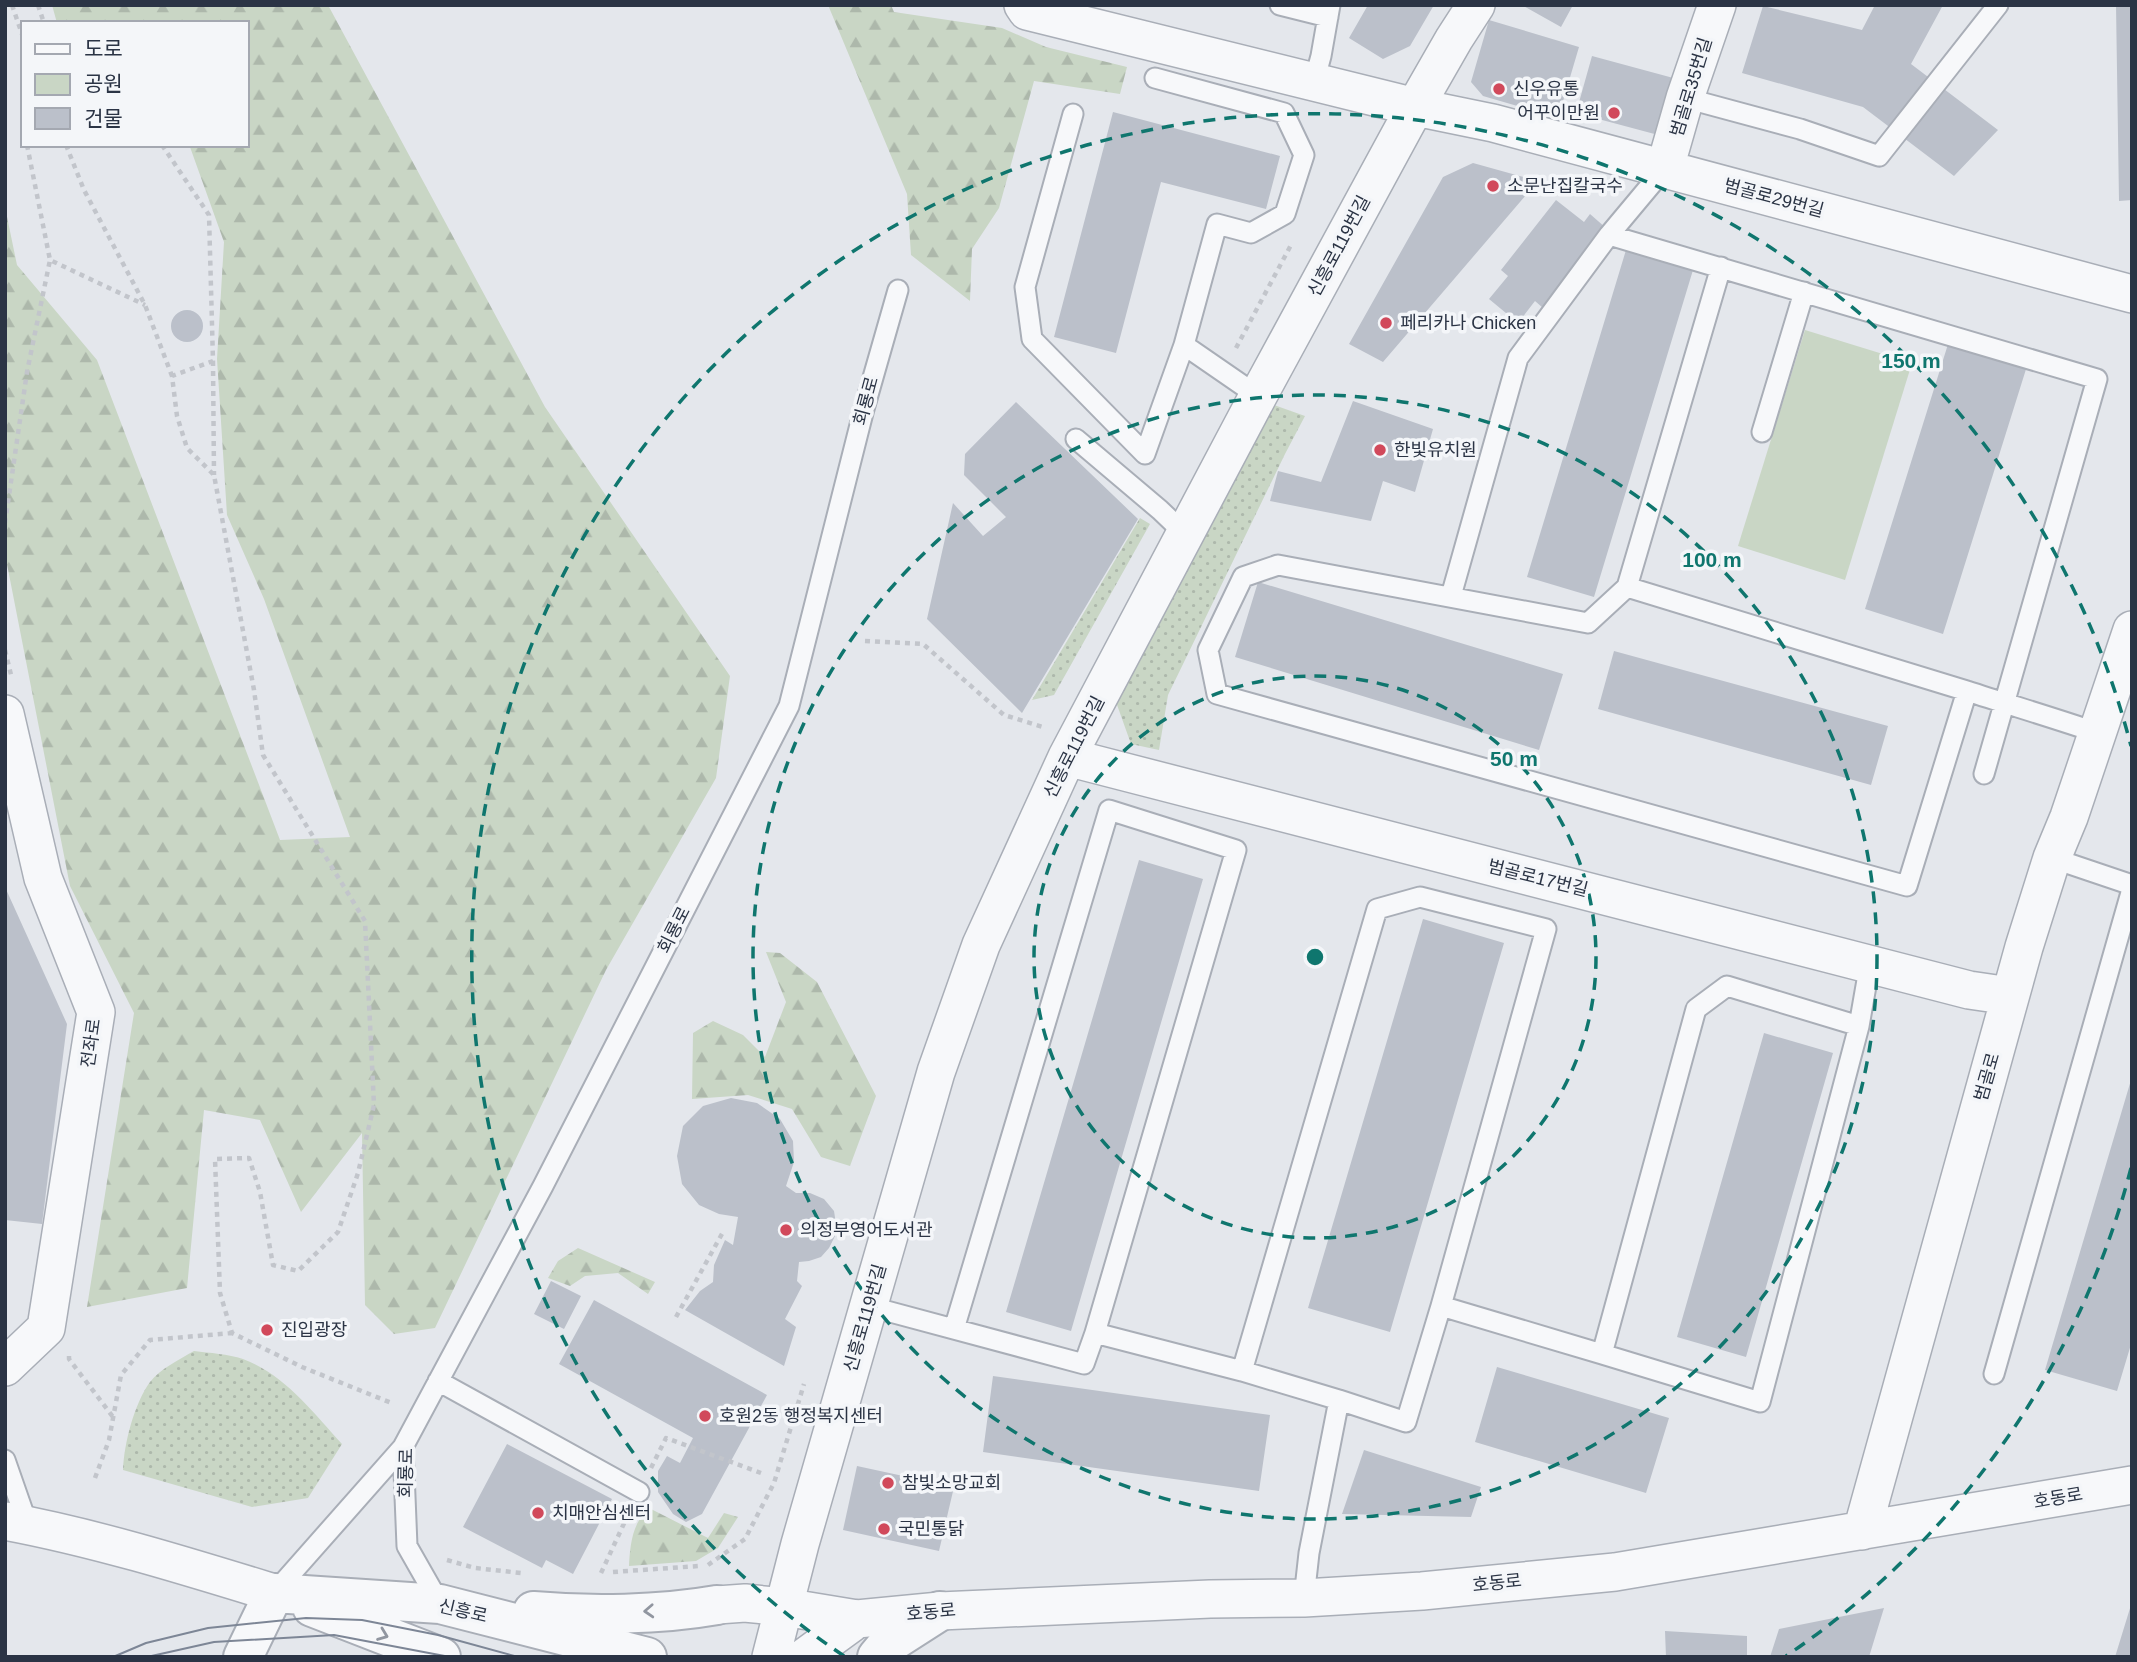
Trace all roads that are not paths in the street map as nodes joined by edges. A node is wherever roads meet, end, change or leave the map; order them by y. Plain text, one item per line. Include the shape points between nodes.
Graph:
1 (1023, 5) edge
2 (1280, 5) edge
3 (1476, 5) edge
4 (1717, 5) edge
5 (1998, 5) edge
6 (1329, 11) edge
7 (1154, 78) dead end
8 (1314, 82) junction
9 (1685, 98) junction
10 (1415, 107) junction
11 (1073, 114) dead end
12 (1665, 169) junction
13 (1609, 235) junction
14 (1721, 267) junction
15 (898, 290) dead end
16 (1804, 292) junction
17 (2132, 294) edge
18 (1184, 345) junction
19 (1258, 397) junction
20 (1762, 432) dead end
21 (1076, 439) dead end
22 (1185, 534) junction
23 (1627, 587) junction
24 (1451, 596) junction
25 (2132, 630) edge
26 (1966, 691) junction
27 (2005, 703) junction
28 (5, 714) edge
29 (2098, 733) junction
30 (1057, 742) junction
31 (1984, 774) dead end
32 (2052, 858) junction
33 (2132, 887) edge
34 (1870, 963) junction
35 (2010, 996) junction
36 (1859, 1026) junction
37 (868, 1306) junction
38 (1441, 1306) junction
39 (954, 1329) junction
40 (1095, 1333) junction
41 (1602, 1354) junction
42 (5, 1367) edge
43 (1242, 1371) junction
44 (1994, 1374) dead end
45 (438, 1381) junction
46 (1339, 1400) junction
47 (402, 1447) junction
48 (5, 1460) edge
49 (2132, 1485) edge
50 (639, 1493) dead end
51 (28, 1526) edge
52 (1862, 1531) junction
53 (800, 1544) junction
54 (274, 1592) junction
55 (1304, 1598) junction
56 (440, 1604) junction
57 (717, 1605) junction
58 (784, 1607) junction
59 (940, 1611) junction
60 (857, 1619) junction
61 (243, 1657) edge
62 (441, 1657) edge
63 (647, 1657) edge
64 (771, 1657) edge
65 (805, 1657) edge
66 (877, 1657) edge

1 - 8 street, 범골로29번길 via 1027,11
2 - 6 lane
3 - 10 street, 신흥로119번길
4 - 9 street, 범골로35번길
5 - 9 lane via 1878,156
6 - 8 lane
7 - 18 lane via 1284,113 1304,155 1285,214 1251,233 1217,224
8 - 10 street, 범골로29번길
9 - 12 street, 범골로35번길
10 - 12 street, 범골로29번길
10 - 19 street, 신흥로119번길
11 - 18 lane via 1025,287 1032,339 1145,454
12 - 13 lane
12 - 17 street, 범골로29번길
13 - 14 lane
13 - 24 lane via 1518,358
14 - 16 lane
14 - 23 lane
15 - 45 lane, 회룡로 via 789,706
16 - 20 lane
16 - 27 lane via 2098,379
18 - 19 lane
19 - 22 street, 신흥로119번길
21 - 22 lane
22 - 30 street, 신흥로119번길
23 - 24 lane via 1588,623
23 - 26 lane
24 - 26 lane via 1278,565 1243,577 1208,650 1217,694 1907,886
25 - 29 street, 범골로
26 - 27 lane
27 - 29 lane
27 - 31 lane
28 - 42 street, 전좌로 via 43,878 96,1012 46,1328
29 - 32 street, 범골로
30 - 34 street, 범골로17번길
30 - 37 street, 신흥로119번길 via 936,1072
32 - 33 lane
32 - 35 street, 범골로
33 - 44 lane
34 - 35 street, 범골로17번길
34 - 36 lane
35 - 52 street, 범골로
36 - 41 lane via 1727,986 1696,1009
36 - 41 lane via 1760,1402
37 - 39 lane
37 - 53 street, 신흥로119번길
38 - 41 lane
38 - 43 lane via 1546,929 1420,897 1377,909
38 - 46 lane via 1406,1422
39 - 40 lane via 1084,1364
39 - 40 lane via 1109,810 1236,850
40 - 43 lane
43 - 46 lane
45 - 47 lane, 회룡로
45 - 50 lane
46 - 55 lane
47 - 54 lane
47 - 56 lane, 회룡로 via 407,1546
48 - 51 lane
49 - 52 street, 호동로
51 - 54 street, 신흥로
52 - 55 street, 호동로 via 1615,1572
53 - 57 street, 신흥로119번길 via 754,1589
53 - 58 street, 신흥로119번길
54 - 56 street, 신흥로
54 - 61 street
54 -> 62 street, 신흥로
55 - 59 street, 호동로
57 -> 56 street via 564,1614
56 - 63 street, 신흥로
57 - 58 street, 호동로
58 - 60 street, 호동로
58 - 64 street, 신흥로119번길
59 - 60 street, 호동로
59 - 66 street via 887,1645
60 - 65 street

